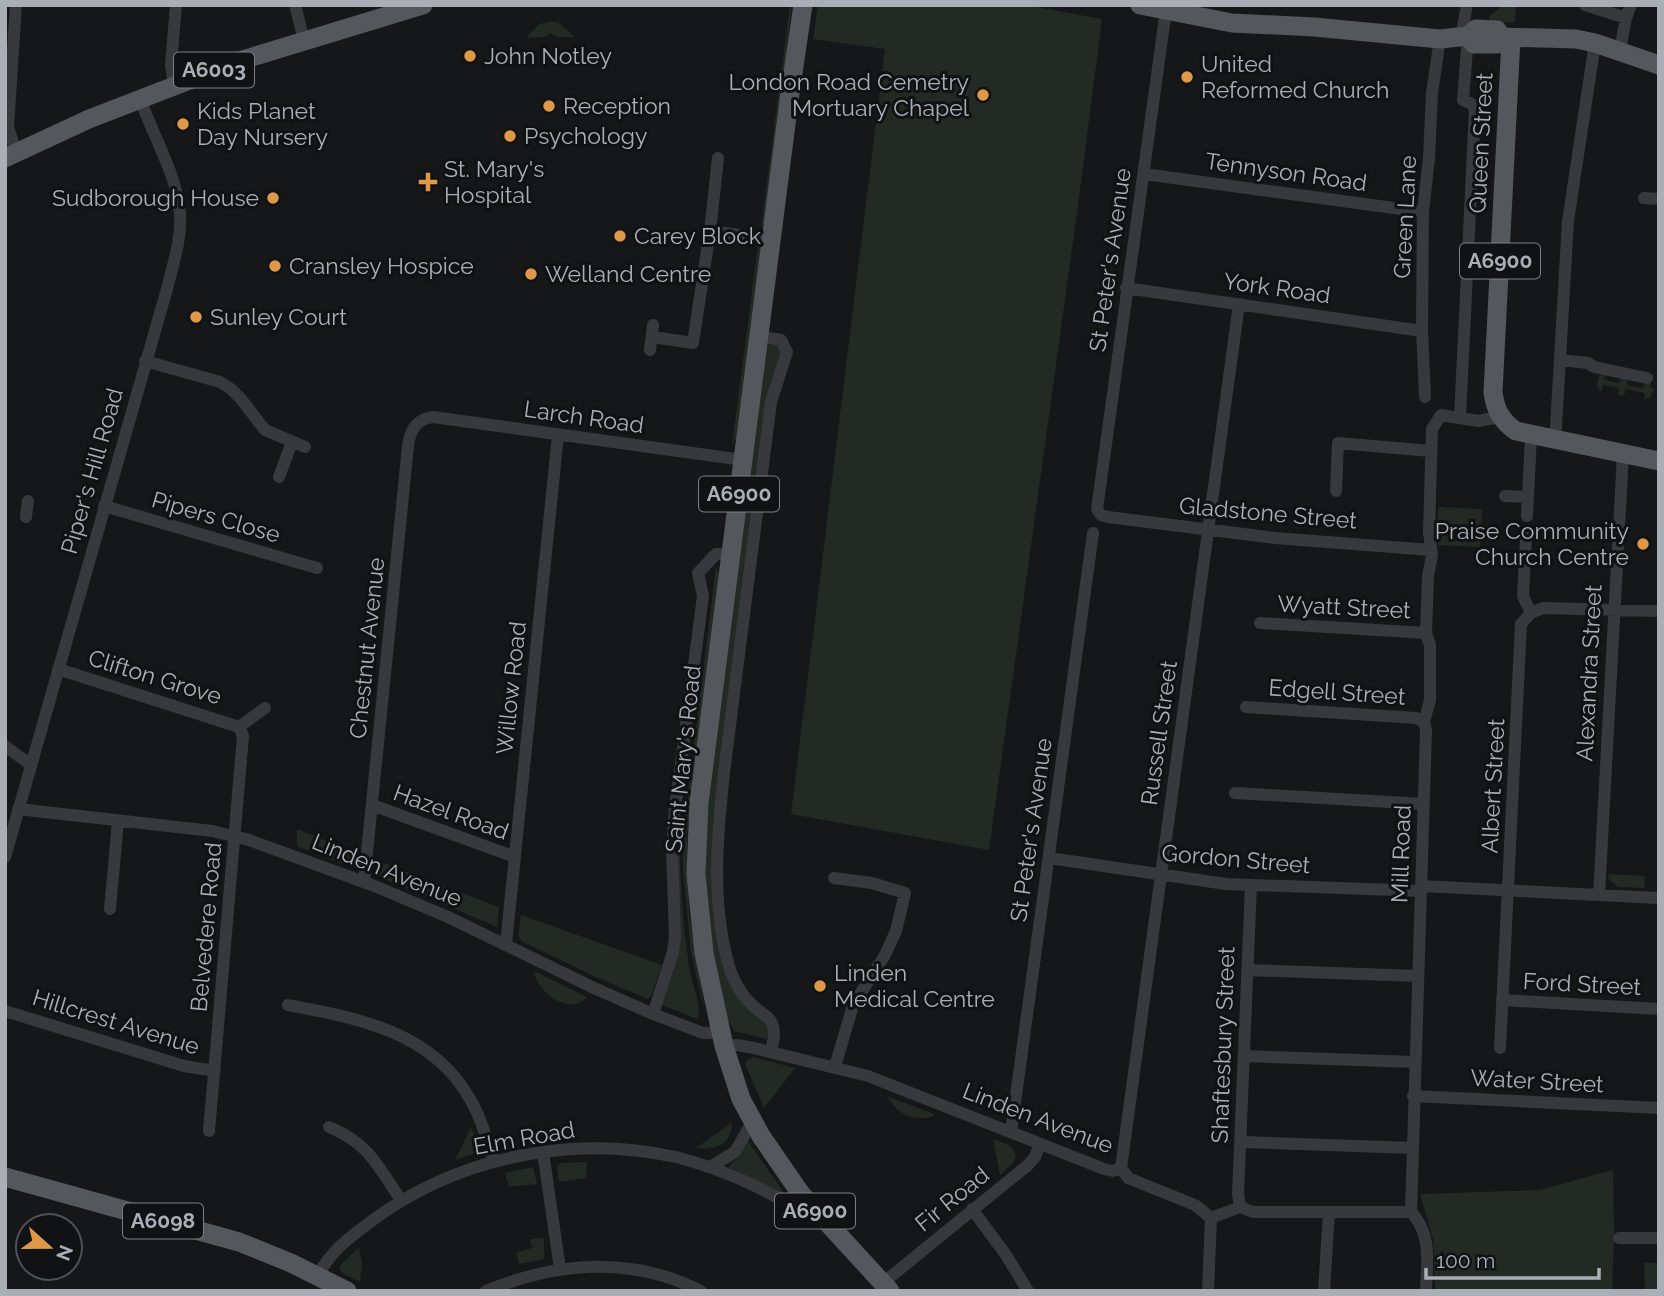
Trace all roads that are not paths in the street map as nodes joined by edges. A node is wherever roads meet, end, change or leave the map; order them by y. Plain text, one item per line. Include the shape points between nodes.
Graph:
1 (16, 5) edge
2 (176, 5) edge
3 (295, 5) edge
4 (803, 5) edge
5 (1140, 5) edge
6 (1467, 5) edge
7 (1631, 5) edge
8 (415, 6) edge
9 (1590, 6) edge
10 (1166, 10) junction
11 (1626, 18) junction
12 (10, 25) edge
13 (1465, 37) junction
14 (1507, 38) junction
15 (1440, 39) junction
16 (304, 40) junction
17 (1607, 46) junction
18 (1659, 65) edge
19 (174, 85) junction
20 (140, 98) junction
21 (11, 155) edge
22 (718, 158) dead end
23 (1144, 173) junction
24 (1643, 198) dead end
25 (1659, 199) edge
26 (1423, 212) junction
27 (710, 231) junction
28 (771, 239) junction
29 (1126, 288) junction
30 (1239, 304) junction
31 (1422, 329) junction
32 (759, 336) junction
33 (652, 337) dead end
34 (1560, 360) junction
35 (145, 361) junction
36 (1647, 378) dead end
37 (1424, 397) dead end
38 (1460, 417) junction
39 (1500, 417) junction
40 (419, 422) joint
41 (558, 435) junction
42 (1531, 436) junction
43 (1553, 440) junction
44 (292, 442) junction
45 (305, 447) dead end
46 (1432, 451) junction
47 (1623, 454) junction
48 (743, 460) junction
49 (1659, 461) edge
50 (279, 477) dead end
51 (1336, 491) dead end
52 (1506, 496) dead end
53 (1528, 497) junction
54 (27, 501) dead end
55 (103, 506) junction
56 (1101, 515) joint
57 (1527, 516) dead end
58 (26, 517) dead end
59 (1208, 530) junction
60 (1093, 533) dead end
61 (1525, 538) dead end
62 (1431, 550) junction
63 (731, 554) junction
64 (317, 568) dead end
65 (1614, 611) junction
66 (1659, 611) edge
67 (1531, 613) junction
68 (1260, 623) dead end
69 (1426, 633) junction
70 (58, 669) junction
71 (1246, 707) dead end
72 (265, 708) dead end
73 (1424, 722) junction
74 (239, 727) junction
75 (5, 746) edge
76 (31, 765) junction
77 (1235, 793) dead end
78 (1424, 804) junction
79 (372, 805) junction
80 (18, 809) junction
81 (118, 821) junction
82 (235, 836) junction
83 (5, 857) edge
84 (515, 858) junction
85 (1049, 858) junction
86 (1160, 875) junction
87 (834, 878) dead end
88 (364, 882) junction
89 (1251, 885) junction
90 (1422, 889) junction
91 (1509, 890) junction
92 (1599, 895) junction
93 (1659, 898) edge
94 (110, 909) dead end
95 (506, 944) junction
96 (1247, 970) junction
97 (1418, 976) junction
98 (1502, 1000) junction
99 (288, 1005) dead end
100 (1659, 1009) edge
101 (5, 1011) edge
102 (653, 1014) junction
103 (722, 1040) junction
104 (1500, 1048) dead end
105 (771, 1052) junction
106 (1244, 1056) junction
107 (1415, 1062) junction
108 (835, 1067) junction
109 (215, 1071) junction
110 (1413, 1096) junction
111 (1659, 1108) edge
112 (752, 1122) junction
113 (329, 1127) dead end
114 (209, 1131) dead end
115 (1011, 1132) junction
116 (1241, 1142) junction
117 (1040, 1144) junction
118 (1412, 1148) junction
119 (543, 1152) junction
120 (494, 1161) junction
121 (710, 1167) junction
122 (1121, 1168) junction
123 (5, 1177) edge
124 (401, 1200) junction
125 (1240, 1207) junction
126 (972, 1209) junction
127 (814, 1210) junction
128 (1329, 1212) junction
129 (1411, 1212) junction
130 (1211, 1218) junction
131 (1619, 1238) dead end
132 (1659, 1238) edge
133 (560, 1269) junction
134 (318, 1276) junction
135 (887, 1287) edge
136 (347, 1291) edge
137 (486, 1291) edge
138 (701, 1291) edge
139 (1028, 1291) edge
140 (1208, 1291) edge
141 (1324, 1291) edge
142 (1426, 1291) edge

1 - 12 street
2 - 19 street
3 - 16 street
4 - 28 main road, Saint Mary's Road / A6900
5 - 10 main road
6 - 13 street
7 - 11 street
8 - 16 main road, A6003
9 - 11 street
10 - 15 main road via 1232,23
10 - 23 street, St Peter's Avenue
11 - 17 street
12 - 21 street
13 - 14 main road via 1476,29 1497,30
13 - 15 main road
13 - 38 street via 1462,100 1475,110
14 - 17 main road via 1576,39
14 - 39 main road, Queen Street / A6900 via 1493,392
15 - 26 street, Green Lane
16 - 19 main road, A6003
17 - 18 main road
17 - 34 street via 1568,221
19 - 20 main road, A6003
20 - 21 main road, A6003
20 - 35 street, Piper's Hill Road via 180,213 179,240
22 - 27 street
23 - 26 street, Tennyson Road
23 - 29 street, St Peter's Avenue
24 - 25 street
26 - 31 street, Green Lane
27 - 28 street
27 - 33 street via 693,343
28 - 32 main road, Saint Mary's Road / A6900
29 - 30 street, York Road
29 - 56 street, St Peter's Avenue via 1097,509
30 - 31 street, York Road
30 - 59 street, Russell Street
31 - 37 street, Green Lane
32 - 48 main road, Saint Mary's Road / A6900
32 - 105 street, Saint Mary's Road via 781,340 787,352 773,391 768,424 724,773 717,874 729,967 741,992 770,1019 774,1033
34 - 36 street
34 - 43 street
35 - 44 street via 220,382 242,399 265,430
35 - 55 street, Piper's Hill Road
38 - 39 street via 1478,421
38 - 46 street, Mill Road via 1437,418
39 - 42 main road via 1516,431
40 - 41 street, Larch Road via 433,417
40 - 79 street, Chestnut Avenue via 408,446
41 - 48 street, Larch Road
41 - 84 street, Willow Road
42 - 43 main road
42 - 53 street
43 - 47 main road
44 - 45 street
44 - 50 street
46 - 51 street via 1338,443
46 - 62 street, Mill Road
47 - 49 main road
47 - 65 street, Alexandra Street
48 - 63 main road, Saint Mary's Road / A6900
52 - 53 street
53 - 57 street
54 - 58 street
55 - 64 street, Pipers Close
55 - 70 street, Piper's Hill Road
56 - 59 street, Gladstone Street
59 - 62 street, Gladstone Street
59 - 86 street, Russell Street
60 - 85 street, St Peter's Avenue
61 - 67 street via 1523,596
62 - 69 street, Mill Road
63 - 102 street, Saint Mary's Road via 716,554 698,573 703,596 672,849 674,944
63 - 103 main road, Saint Mary's Road / A6900 via 696,874 708,974
65 - 66 street
65 - 67 street via 1543,608
65 - 92 street, Alexandra Street
67 - 91 street, Albert Street via 1521,626
68 - 69 street, Wyatt Street
69 - 73 street, Mill Road via 1430,699
70 - 74 street, Clifton Grove
70 - 76 street, Piper's Hill Road
71 - 73 street, Edgell Street
72 - 74 street
73 - 78 street, Mill Road
74 - 82 street, Belvedere Road via 243,736
75 - 76 street
76 - 80 street, Piper's Hill Road
77 - 78 street
78 - 90 street, Mill Road
79 - 84 street, Hazel Road
79 - 88 street, Chestnut Avenue
80 - 81 street, Linden Avenue
80 - 83 street, Piper's Hill Road
81 - 82 street, Linden Avenue
81 - 94 street
82 - 88 street, Linden Avenue
82 - 109 street, Belvedere Road
84 - 95 street, Willow Road
85 - 86 street, Gordon Street
85 - 115 street, St Peter's Avenue
86 - 89 street, Gordon Street
86 - 122 street, Russell Street
87 - 108 street via 905,893 885,955 853,1005
88 - 95 street, Linden Avenue
89 - 90 street, Gordon Street
89 - 96 street, Shaftesbury Street
90 - 91 street, Gordon Street
90 - 97 street, Mill Road
91 - 92 street, Gordon Street
91 - 98 street, Albert Street
92 - 93 street, Gordon Street
95 - 102 street, Linden Avenue
96 - 97 street
96 - 106 street, Shaftesbury Street
97 - 107 street, Mill Road
98 - 100 street, Ford Street
98 - 104 street, Albert Street
99 - 120 street via 373,1024 426,1050 471,1100
101 - 109 street, Hillcrest Avenue via 184,1066
102 - 103 street, Linden Avenue
103 - 105 street, Linden Avenue
103 - 112 main road, Saint Mary's Road / A6900
105 - 108 street, Linden Avenue
106 - 107 street
106 - 116 street, Shaftesbury Street
107 - 110 street, Mill Road
108 - 115 street, Linden Avenue
109 - 114 street, Belvedere Road
110 - 111 street, Water Street
110 - 118 street, Mill Road
112 - 121 street via 735,1152
112 - 127 main road, Saint Mary's Road / A6900
113 - 124 street via 362,1145
115 - 117 street, Linden Avenue
116 - 118 street
116 - 125 street, Shaftesbury Street
117 - 122 street, Linden Avenue via 1104,1169
117 - 126 street, Fir Road via 1028,1166
118 - 129 street, Mill Road
119 - 120 street, Elm Road
119 - 121 street, Elm Road via 585,1147 646,1152
119 - 133 street
120 - 124 street, Elm Road
121 - 127 street, Elm Road via 801,1209
122 - 130 street, Linden Avenue via 1128,1178 1195,1205
123 - 134 main road, A6098 via 239,1242
124 - 134 street, Elm Road via 350,1237
125 - 128 street via 1252,1212
125 - 130 street
126 - 135 street, Fir Road
126 - 139 street
127 - 135 main road, Saint Mary's Road / A6900
128 - 129 street
128 - 141 street
129 - 142 street, Mill Road via 1421,1222 1427,1240
130 - 140 street
131 - 132 street
133 - 137 street
133 - 138 street via 624,1268 658,1274
134 - 136 main road, A6098

